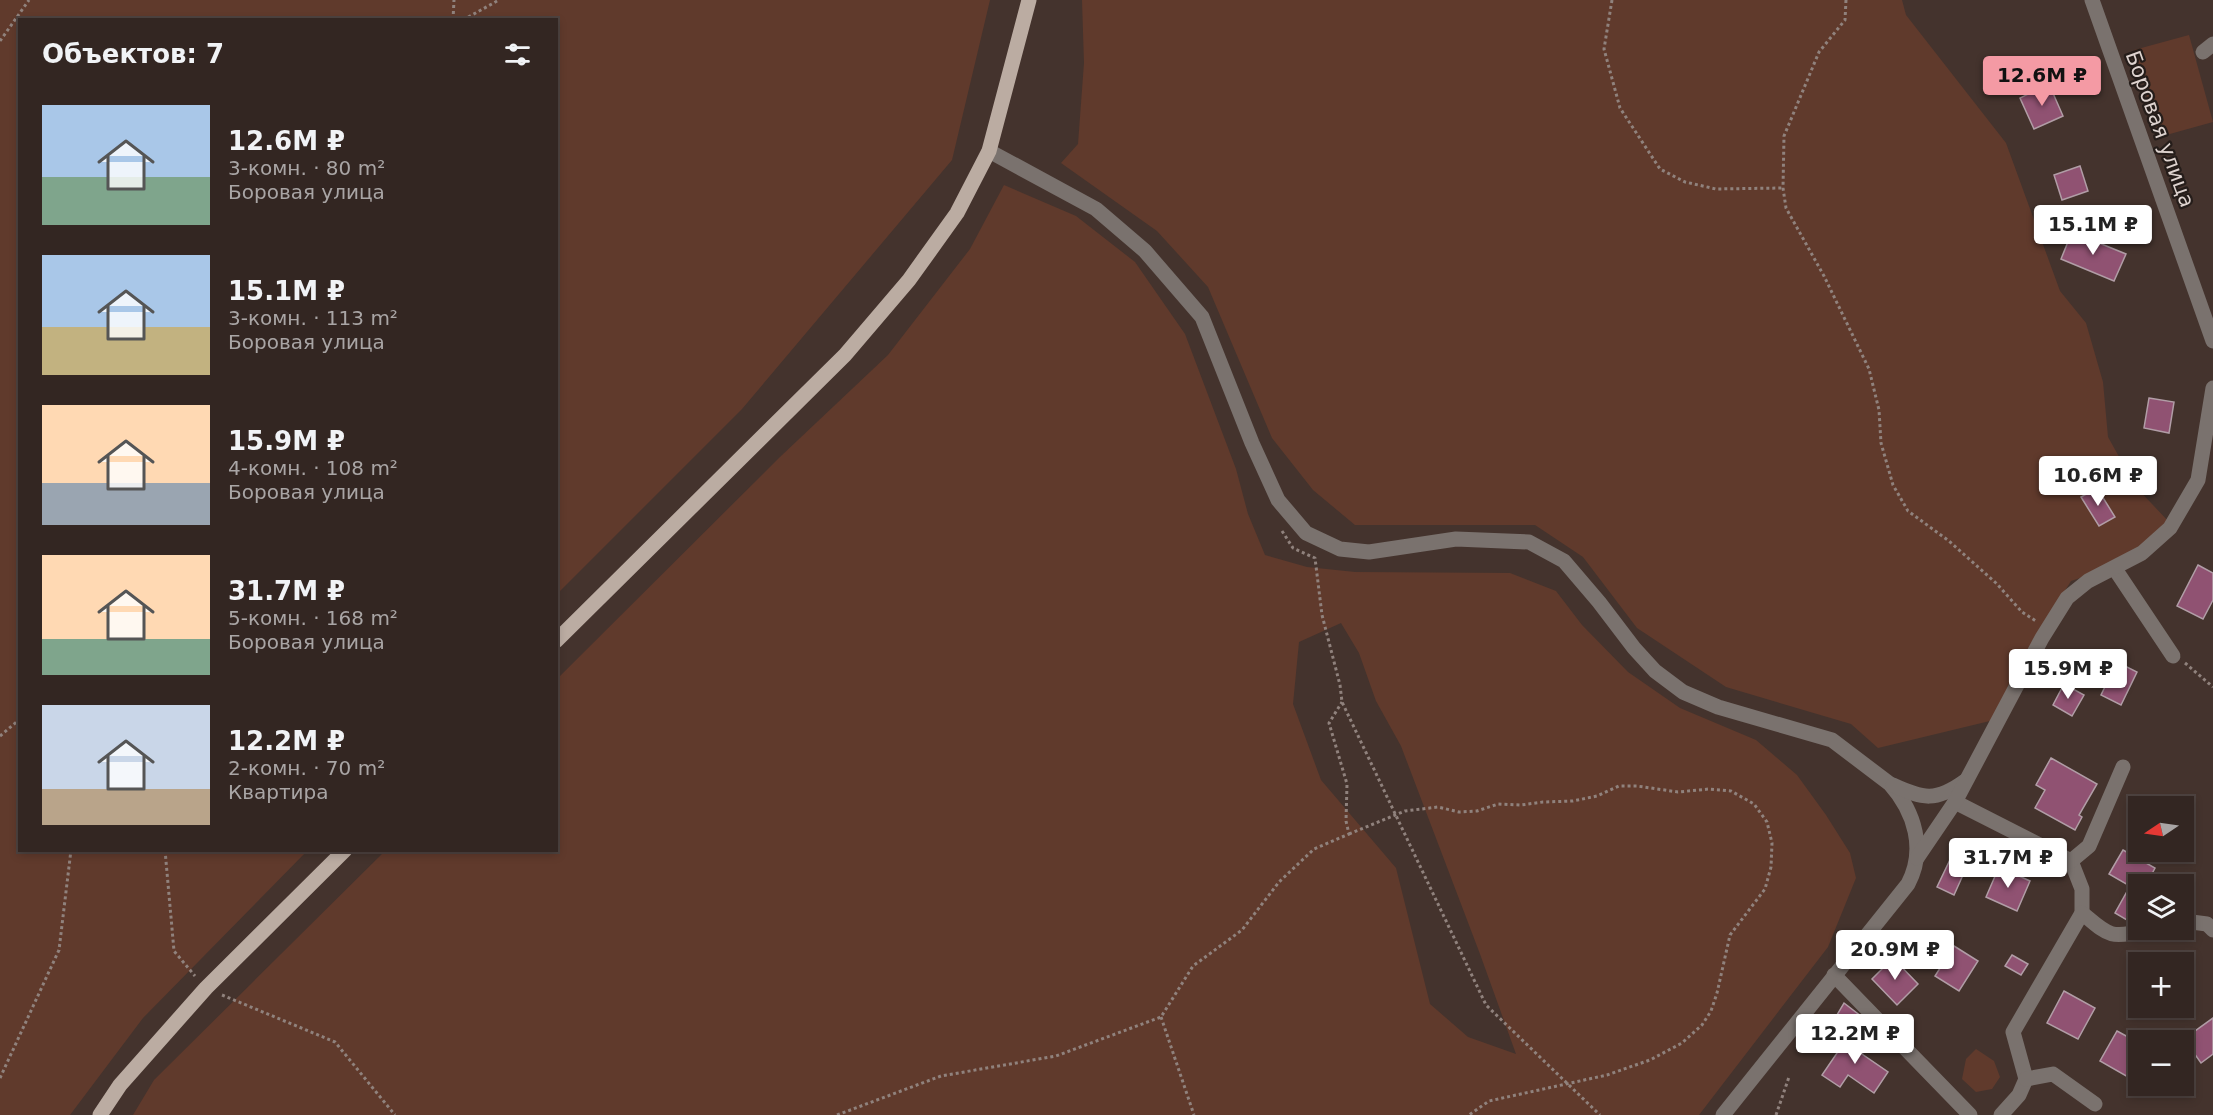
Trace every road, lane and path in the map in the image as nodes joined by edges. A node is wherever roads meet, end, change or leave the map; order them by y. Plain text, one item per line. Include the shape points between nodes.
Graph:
1 (29, 0) edge
2 (454, 0) edge
3 (499, 0) edge
4 (1029, 0) edge
5 (1612, 0) edge
6 (1846, 0) edge
7 (2092, 0) edge
8 (453, 18) edge
9 (467, 18) edge
10 (0, 41) edge
11 (989, 151) junction
12 (1783, 188) junction
13 (2213, 341) edge
14 (2213, 388) edge
15 (1281, 530) dead end
16 (2115, 569) junction
17 (2047, 630) junction
18 (558, 639) edge
19 (2173, 656) joint
20 (2213, 687) edge
21 (1342, 702) junction
22 (18, 720) edge
23 (0, 736) edge
24 (2123, 767) dead end
25 (1965, 781) junction
26 (1890, 784) junction
27 (1955, 802) junction
28 (1396, 814) junction
29 (1349, 834) junction
30 (70, 852) edge
31 (165, 852) edge
32 (343, 852) edge
33 (1917, 858) junction
34 (2071, 861) junction
35 (2082, 913) junction
36 (2194, 922) edge
37 (2213, 930) edge
38 (2128, 935) edge
39 (1834, 975) junction
40 (206, 988) junction
41 (1161, 1017) junction
42 (1789, 1077) dead end
43 (0, 1078) edge
44 (2026, 1079) junction
45 (1569, 1084) junction
46 (2095, 1104) dead end
47 (100, 1115) edge
48 (395, 1115) edge
49 (837, 1115) edge
50 (1194, 1115) edge
51 (1469, 1115) edge
52 (1600, 1115) edge
53 (1723, 1115) edge
54 (1776, 1115) edge
55 (1970, 1115) edge
56 (2001, 1115) edge

1 - 10 path
2 - 8 path
3 - 9 path
4 - 11 main road
5 - 12 path via 1604,49 1620,108 1660,170 1685,182 1716,189
6 - 12 path via 1845,20 1819,52 1784,136
7 - 13 street, Боровая улица
11 - 18 main road via 950,223 909,280 845,355
11 - 26 street via 1096,209 1145,250 1202,317 1278,500 1306,533 1340,549 1369,552 1456,539 1529,542 1564,561 1634,648 1655,671 1683,692 1718,707 1832,740
12 - 17 path via 1786,208 1869,369 1879,410 1881,443 1893,485 1908,511 1949,541 2022,612
14 - 16 street via 2198,480 2170,528 2142,553
15 - 21 path via 1293,548 1315,558 1322,615
16 - 17 street via 2088,581 2067,598
16 - 19 street
17 - 25 street
19 - 20 path
21 - 28 path
21 - 29 path via 1329,723 1347,784
22 - 23 path
24 - 34 street via 2089,846
25 - 26 street via 1951,791 1925,797
25 - 27 street
26 - 33 street via 1910,812
27 - 33 street
27 - 34 street
28 - 29 path
28 - 45 path via 1486,1005
28 - 45 path via 1438,807 1459,812 1498,804 1573,801 1619,786 1636,786 1678,792 1731,791 1754,804 1767,822 1772,851 1765,889 1730,935 1717,993 1702,1025 1682,1043 1650,1060
29 - 41 path via 1314,849 1280,882 1242,930 1192,966
30 - 43 path via 59,950
31 - 40 path via 174,951
32 - 40 main road
33 - 39 street via 1908,884
34 - 35 street via 2082,889
35 - 38 street via 2106,933
35 - 44 street via 2013,1032
36 - 37 street via 2207,924
39 - 53 street
39 - 55 street
40 - 47 main road via 120,1085
40 - 48 path via 335,1042
41 - 49 path via 1056,1056 940,1076
41 - 50 path
42 - 54 path
44 - 46 street via 2053,1074
44 - 56 street via 2019,1095
45 - 51 path via 1489,1101
45 - 52 path

